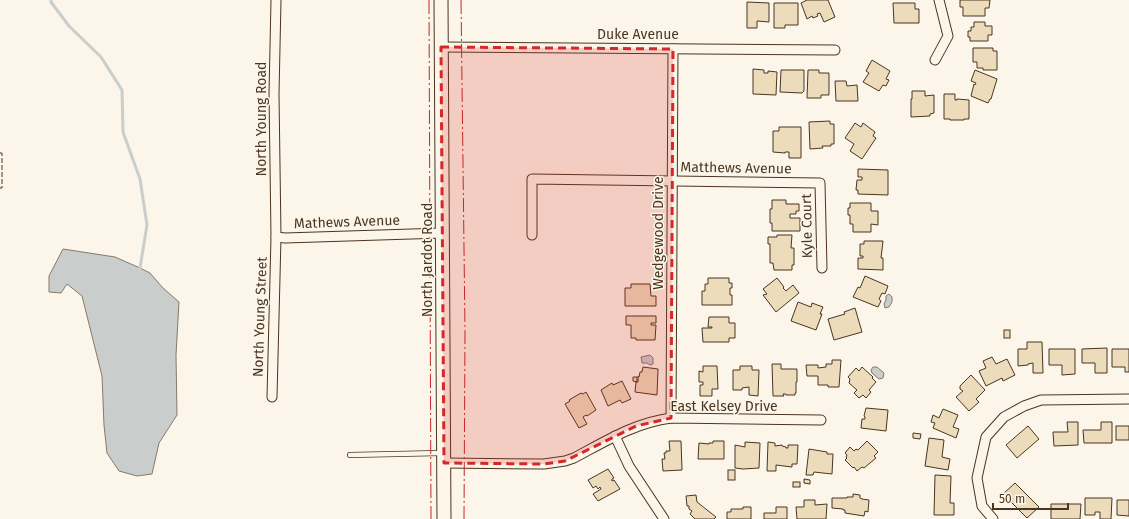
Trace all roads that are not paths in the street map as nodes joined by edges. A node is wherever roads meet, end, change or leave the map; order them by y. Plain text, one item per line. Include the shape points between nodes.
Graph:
1 (276, 0) edge
2 (441, 0) edge
3 (939, 0) edge
4 (441, 47) junction
5 (673, 49) junction
6 (835, 50) dead end
7 (935, 60) dead end
8 (672, 181) junction
9 (820, 183) joint
10 (443, 233) junction
11 (532, 235) dead end
12 (276, 237) junction
13 (822, 268) dead end
14 (272, 397) dead end
15 (1129, 399) edge
16 (671, 418) junction
17 (820, 420) dead end
18 (615, 436) junction
19 (350, 455) dead end
20 (444, 458) junction
21 (444, 519) edge
22 (664, 519) edge
23 (992, 519) edge

1 - 12 street, North Young Road
2 - 4 main road, North Jardot Road
3 - 7 street via 948,36
4 - 5 street, Duke Avenue
4 - 10 main road, North Jardot Road
5 - 6 street, Duke Avenue
5 - 8 street, Wedgewood Drive
8 - 9 street, Matthews Avenue
8 - 11 street, Matthews Avenue via 532,179
8 - 16 street, Wedgewood Drive
9 - 13 street, Kyle Court
10 - 12 street, Mathews Avenue
10 - 20 main road, North Jardot Road
12 - 14 street, North Young Street
15 - 23 street via 1041,400 1004,417 986,437 977,478 982,506
16 - 17 street, East Kelsey Drive
16 - 18 street, East Kelsey Drive via 636,426
18 - 20 street, East Kelsey Drive via 574,458 555,463 462,464
18 - 22 street via 629,466
19 - 20 lane
20 - 21 main road, North Jardot Road

